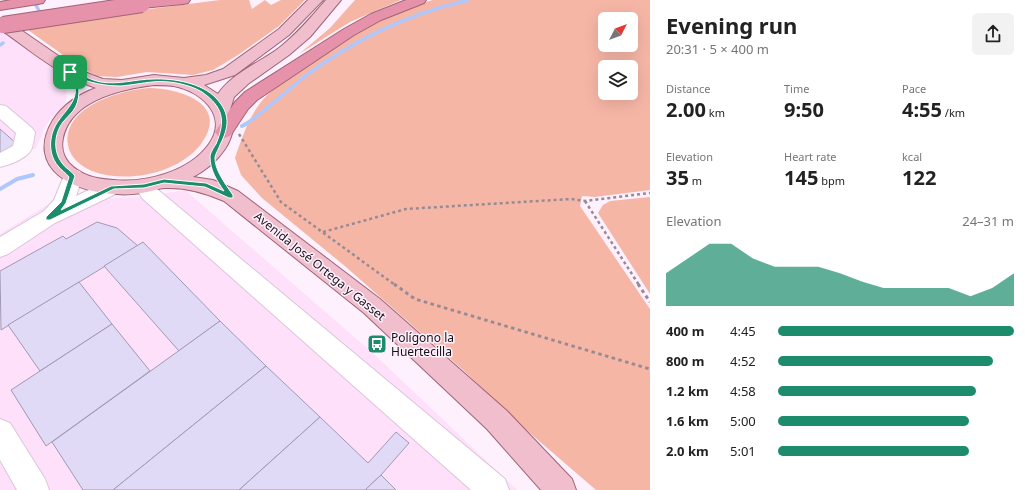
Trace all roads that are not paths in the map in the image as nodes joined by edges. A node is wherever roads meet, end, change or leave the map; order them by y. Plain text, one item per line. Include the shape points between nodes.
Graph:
1 (38, 0) edge
2 (183, 0) edge
3 (316, 0) edge
4 (334, 0) edge
5 (419, 0) edge
6 (29, 1) edge
7 (138, 2) edge
8 (0, 6) edge
9 (1, 24) edge
10 (70, 72) junction
11 (184, 83) junction
12 (122, 84) junction
13 (72, 109) junction
14 (0, 110) edge
15 (223, 128) junction
16 (0, 161) edge
17 (72, 176) junction
18 (154, 183) junction
19 (113, 187) junction
20 (231, 196) junction
21 (48, 218) junction
22 (0, 248) edge
23 (0, 433) edge
24 (34, 490) edge
25 (494, 490) edge
26 (561, 490) edge

1 - 6 highway
2 - 7 highway
3 - 11 main road via 284,32 229,72 209,79
4 - 15 main road via 305,34 242,80 226,95
5 - 15 highway via 376,17 342,36 251,96
6 - 8 highway
7 - 9 highway, bridge
9 - 10 main road
10 - 12 main road via 102,84
10 - 13 main road via 77,86
11 - 12 main road via 154,80
11 - 15 main road via 200,89 213,98
12 - 13 main road via 86,98
13 - 17 main road via 60,122 53,137 53,152 60,165
14 - 16 street via 26,132 22,150
15 - 18 main road via 207,158 195,167
15 - 20 main road, Avenida José Ortega y Gasset via 213,156 218,178
17 - 19 main road via 91,184
17 - 21 street via 63,203
18 - 19 main road
18 - 20 main road, Avenida José Ortega y Gasset via 206,185
18 - 25 street via 150,194
19 - 21 street
20 - 26 main road, Avenida José Ortega y Gasset via 372,306 497,420
21 - 22 street
23 - 24 street

